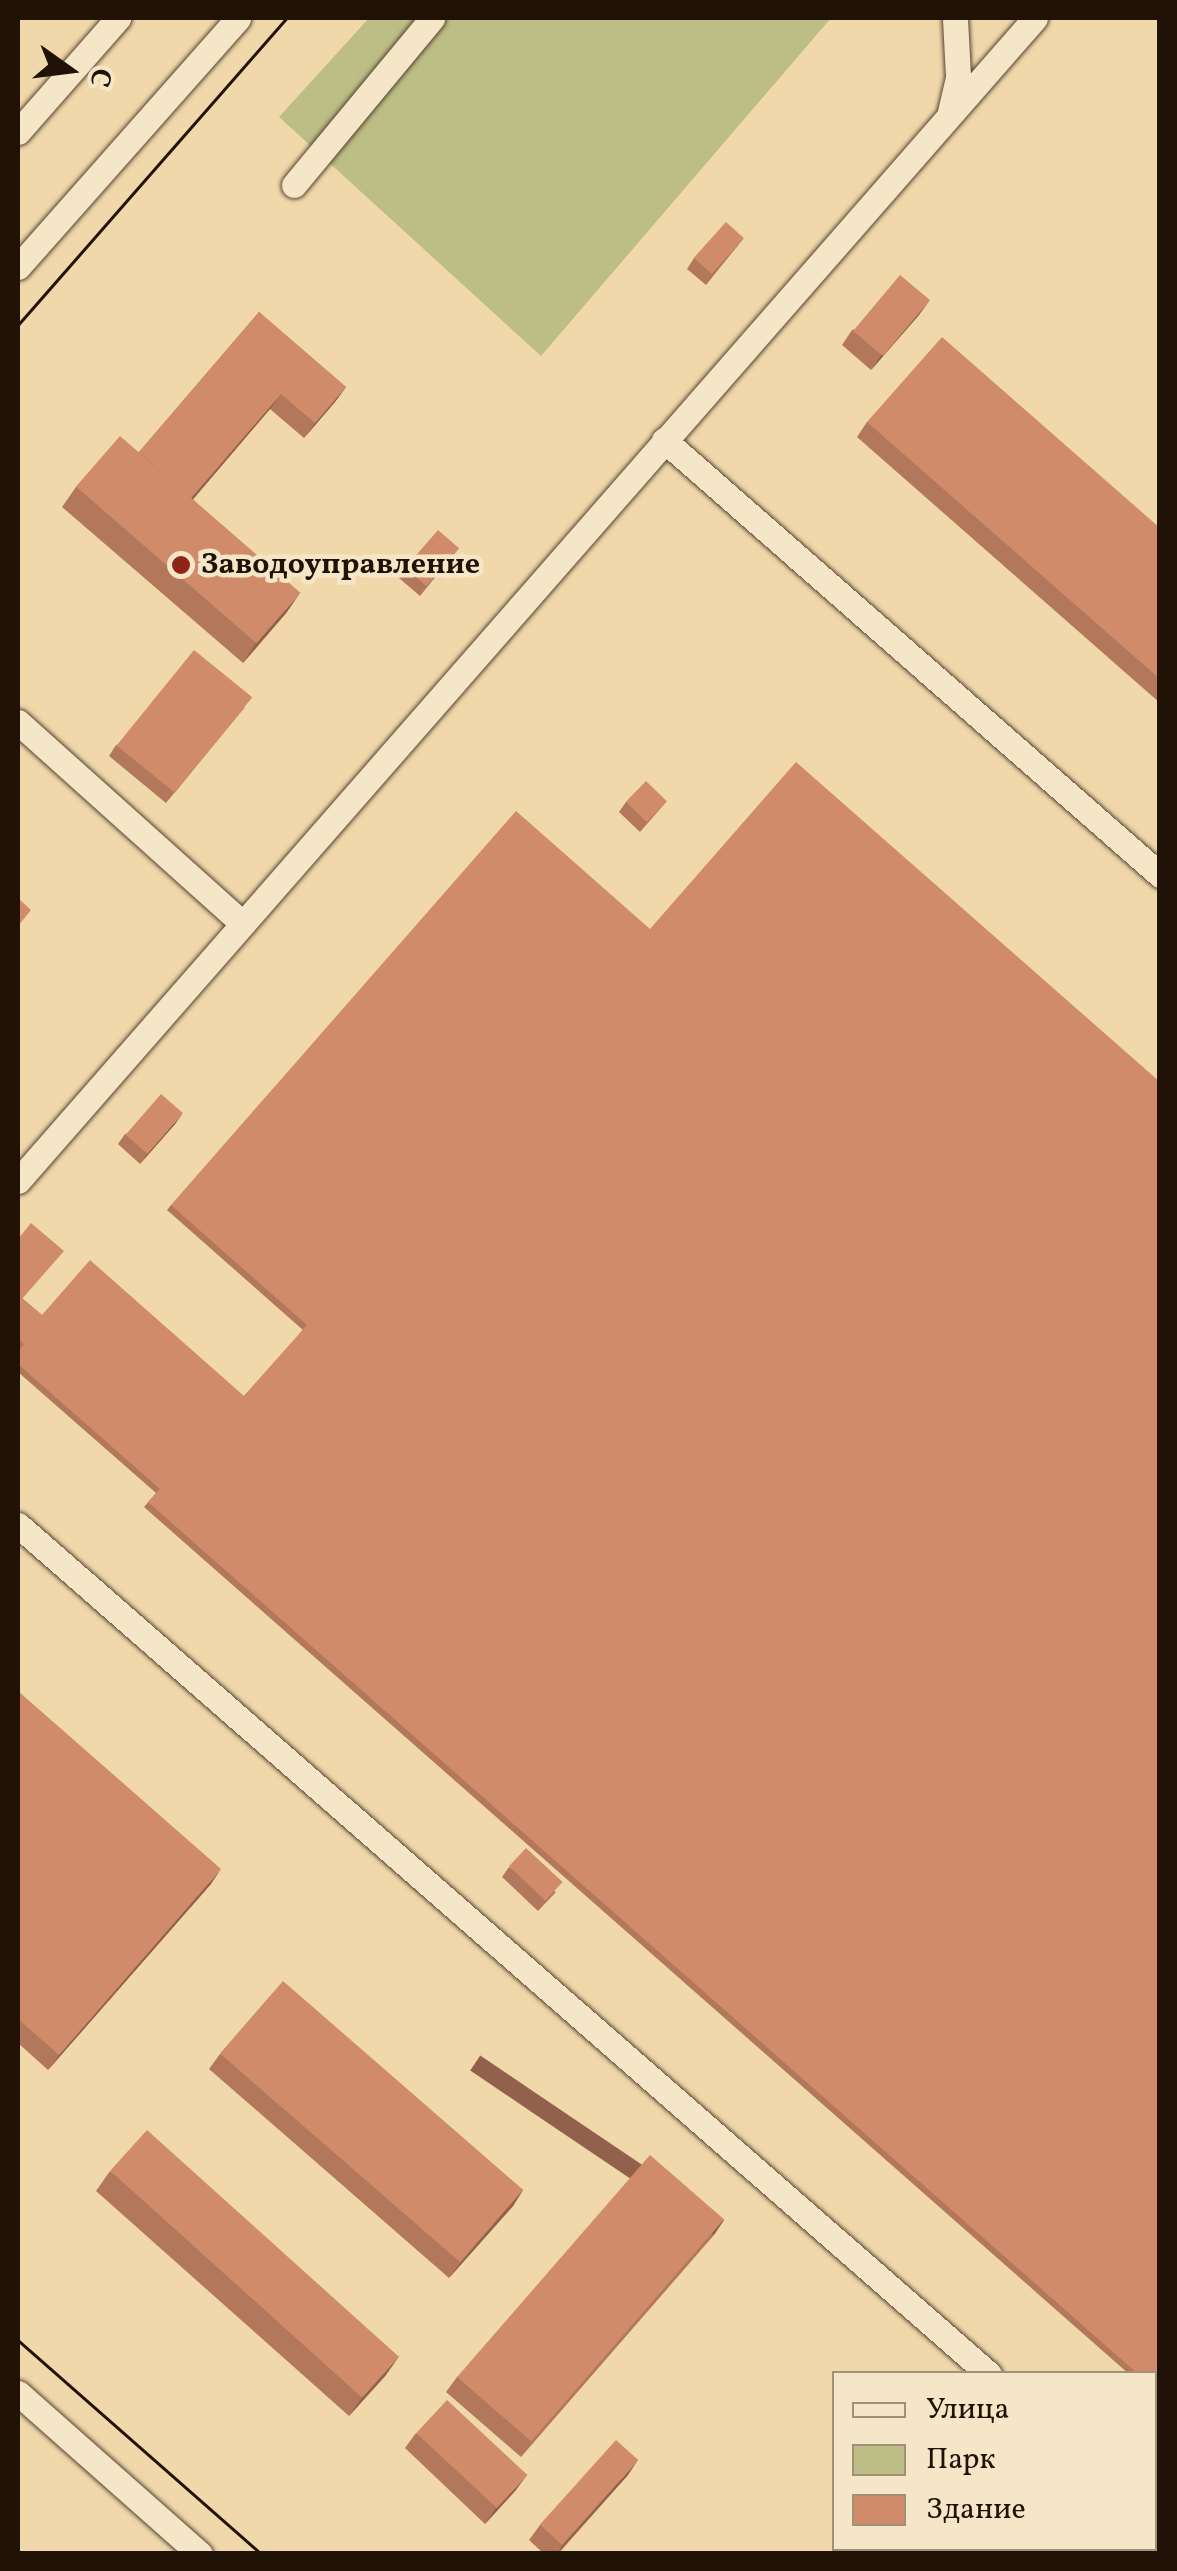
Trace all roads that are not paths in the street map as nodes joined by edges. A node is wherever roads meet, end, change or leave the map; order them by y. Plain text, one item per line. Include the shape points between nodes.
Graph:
1 (118, 18) edge
2 (238, 18) edge
3 (432, 18) edge
4 (955, 18) edge
5 (1036, 18) edge
6 (949, 117) junction
7 (18, 130) edge
8 (294, 184) dead end
9 (18, 268) edge
10 (664, 440) junction
11 (18, 722) edge
12 (1160, 875) edge
13 (239, 920) junction
14 (18, 1181) edge
15 (18, 1525) edge
16 (987, 2371) edge
17 (18, 2393) edge
18 (200, 2554) edge

1 - 7 street
2 - 9 street
3 - 8 street
4 - 6 street via 958,76
5 - 6 street
6 - 10 street
10 - 12 street
10 - 13 street
11 - 13 street
13 - 14 street
15 - 16 street
17 - 18 street

